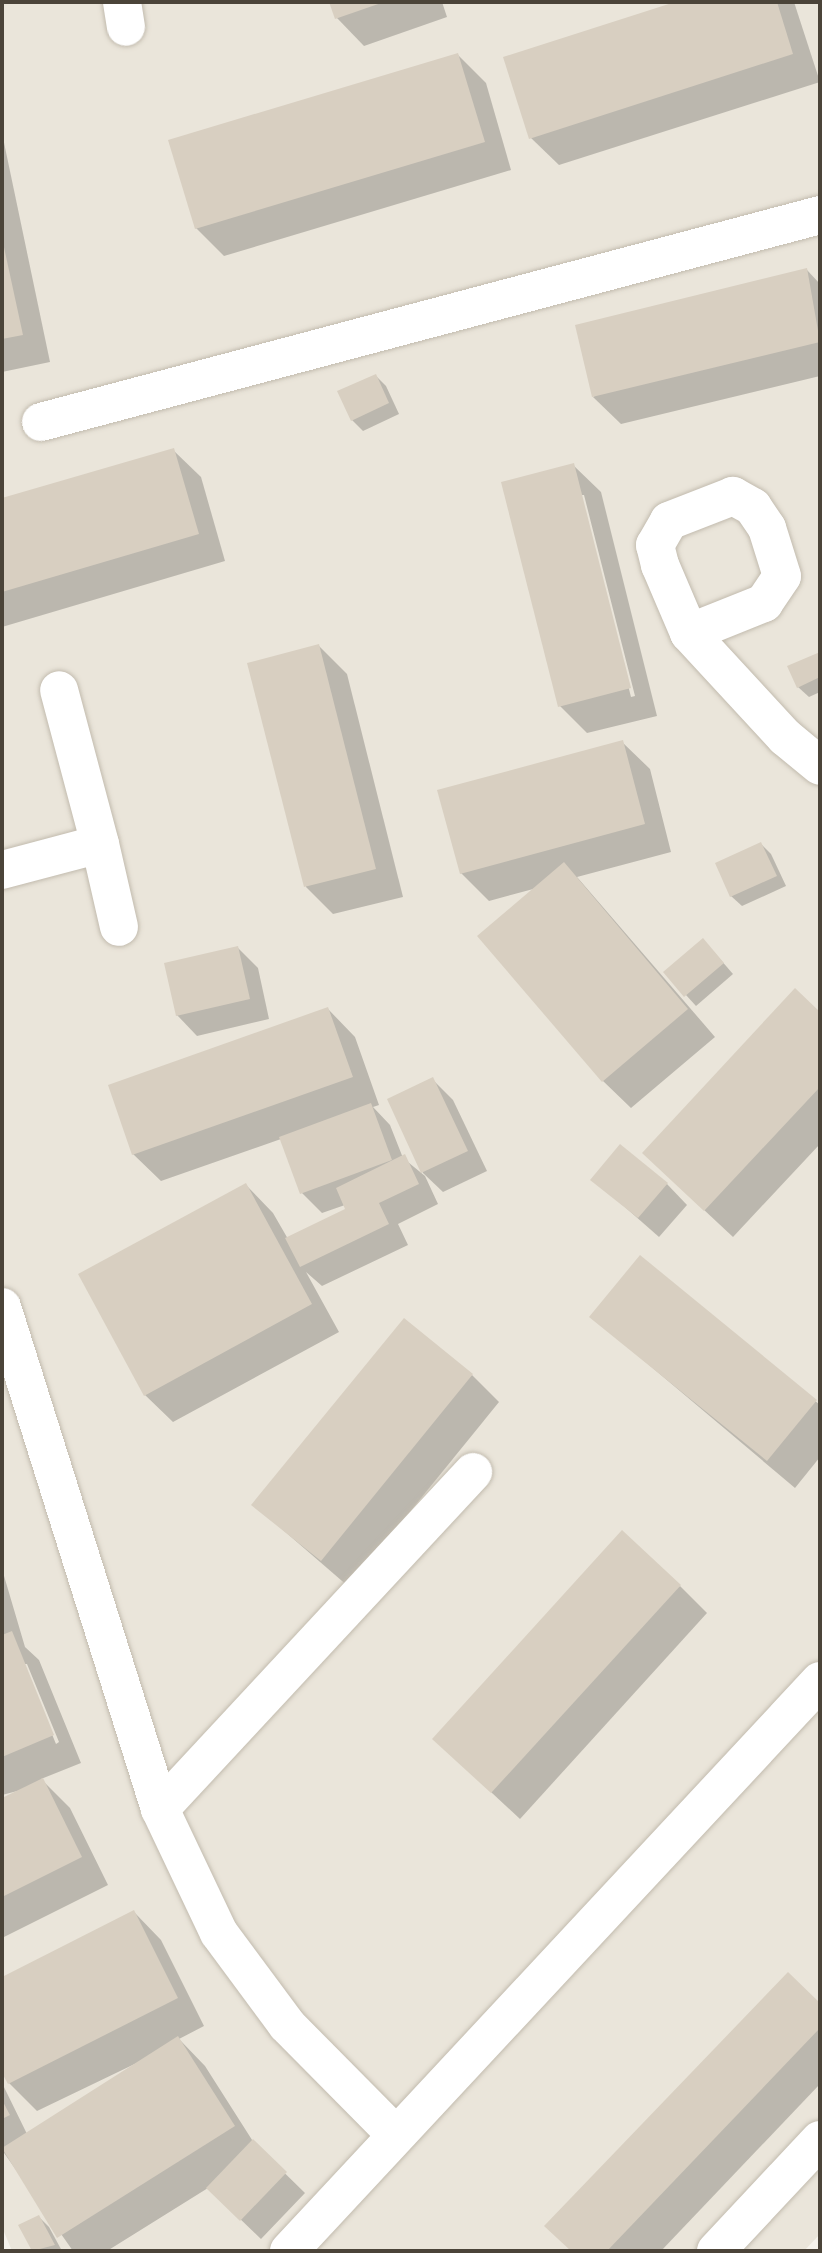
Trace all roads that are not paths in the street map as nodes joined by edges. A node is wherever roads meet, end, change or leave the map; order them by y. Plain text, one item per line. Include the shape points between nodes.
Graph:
1 (820, 215) edge
2 (41, 422) dead end
3 (689, 633) dead end
4 (59, 690) dead end
5 (820, 766) edge
6 (100, 844) junction
7 (2, 870) edge
8 (119, 927) dead end
9 (2, 1307) edge
10 (473, 1472) dead end
11 (820, 1681) edge
12 (160, 1809) junction
13 (395, 2134) junction
14 (820, 2140) edge
15 (289, 2251) edge
16 (716, 2251) edge

1 - 2 street
3 - 5 street via 785,737
4 - 6 street
6 - 7 street
6 - 8 street
9 - 12 street
10 - 12 street
11 - 13 street
12 - 13 street via 219,1933 287,2025
13 - 15 street
14 - 16 street

